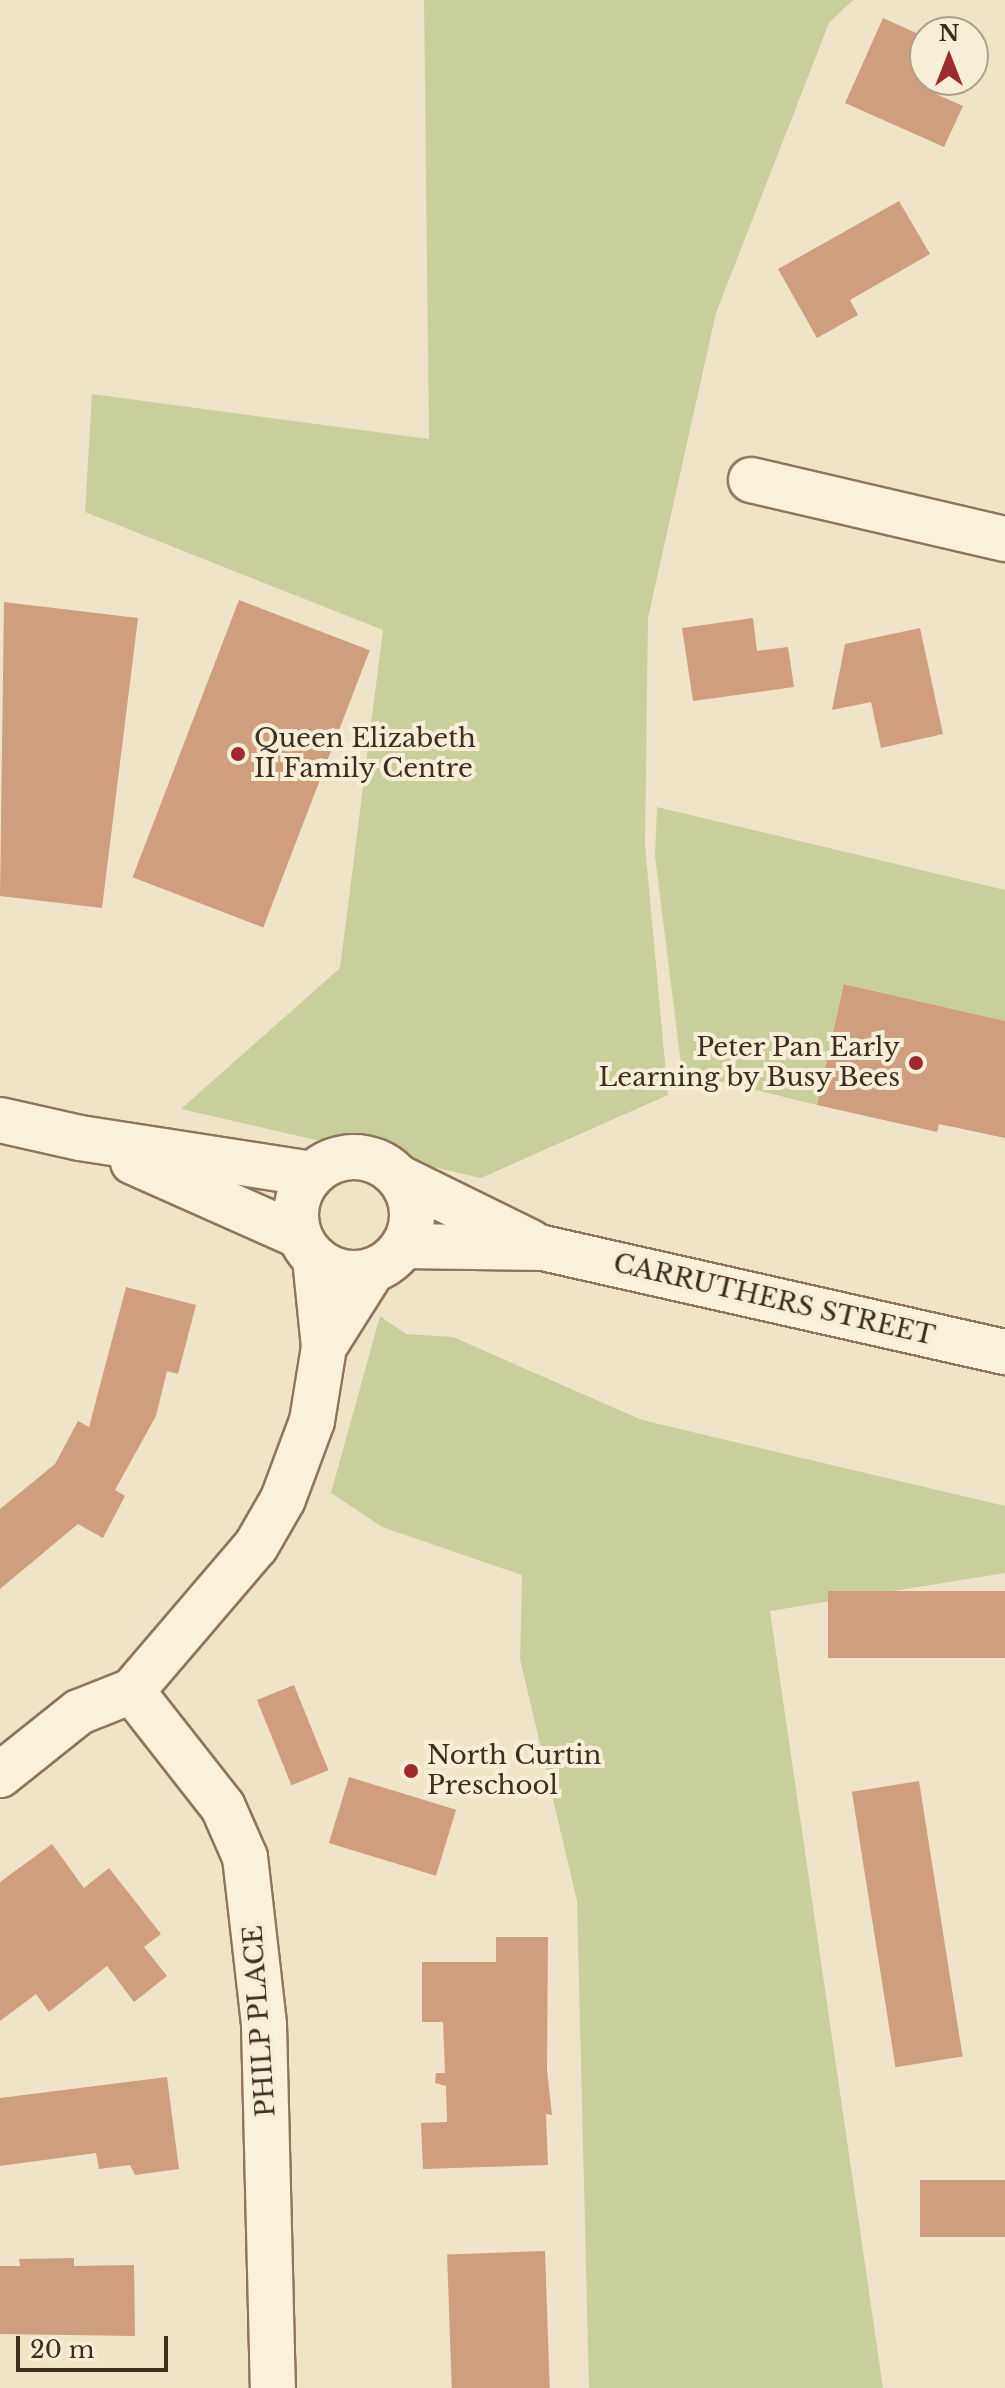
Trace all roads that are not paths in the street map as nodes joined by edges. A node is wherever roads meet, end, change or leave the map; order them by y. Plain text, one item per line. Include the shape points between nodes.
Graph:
1 (751, 480) dead end
2 (1005, 539) edge
3 (0, 1120) edge
4 (80, 1138) junction
5 (312, 1174) junction
6 (400, 1178) junction
7 (307, 1247) junction
8 (543, 1248) junction
9 (388, 1258) junction
10 (324, 1347) junction
11 (1005, 1352) edge
12 (132, 1691) junction
13 (0, 1775) edge
14 (273, 2388) edge

1 - 2 street
3 - 4 street
4 - 5 street
4 - 7 street
5 - 6 street via 329,1162 367,1158
5 - 7 street via 298,1199
6 - 8 street, CARRUTHERS STREET
6 - 9 street via 413,1210
7 - 9 street via 332,1269
7 - 10 street
8 - 9 street, CARRUTHERS STREET
8 - 11 street, CARRUTHERS STREET
9 - 10 street
10 - 12 street via 312,1421 283,1499 256,1546
12 - 13 street via 79,1712
12 - 14 street, PHILP PLACE via 223,1807 245,1857 264,2025

